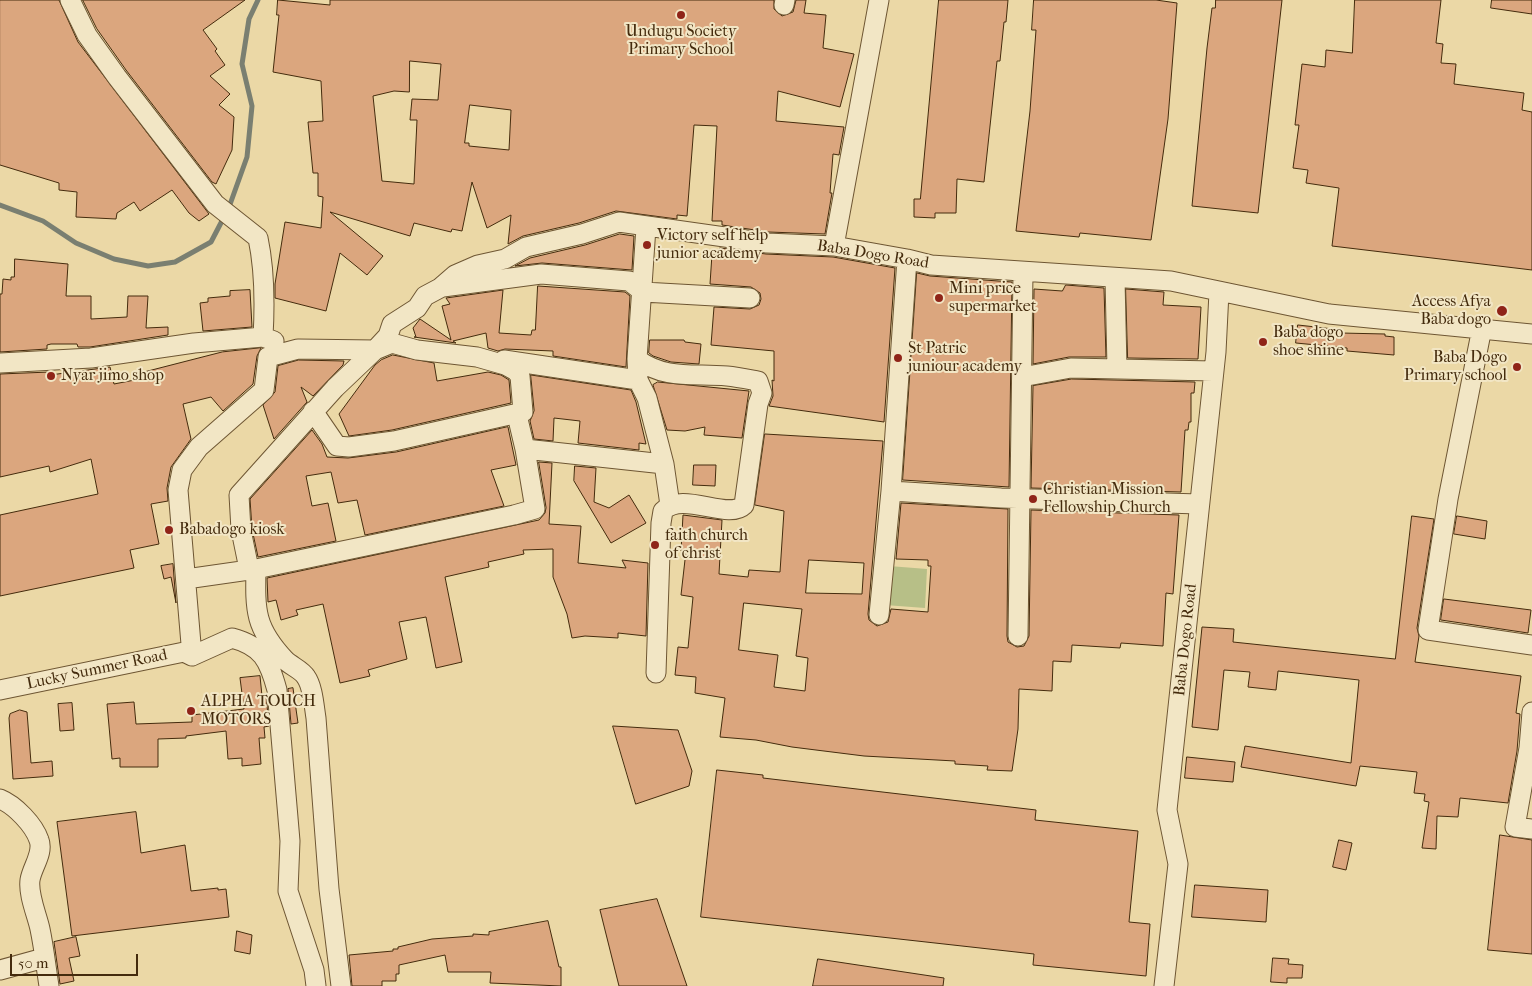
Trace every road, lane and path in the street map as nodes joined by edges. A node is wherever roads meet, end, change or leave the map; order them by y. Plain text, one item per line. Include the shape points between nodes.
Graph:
1 (70, 0) edge
2 (879, 0) edge
3 (646, 227) junction
4 (834, 246) junction
5 (907, 259) junction
6 (1023, 273) junction
7 (1115, 279) junction
8 (440, 288) junction
9 (643, 292) junction
10 (1219, 292) junction
11 (750, 298) dead end
12 (1482, 328) junction
13 (1532, 334) edge
14 (263, 337) junction
15 (298, 349) junction
16 (375, 350) junction
17 (477, 357) junction
18 (637, 358) junction
19 (0, 363) edge
20 (1117, 368) junction
21 (1214, 371) junction
22 (1022, 377) junction
23 (638, 380) junction
24 (313, 411) junction
25 (523, 412) junction
26 (526, 449) junction
27 (664, 464) junction
28 (891, 491) junction
29 (1022, 499) junction
30 (1198, 504) junction
31 (670, 506) junction
32 (252, 569) junction
33 (186, 579) junction
34 (879, 615) dead end
35 (1018, 636) dead end
36 (1532, 646) edge
37 (192, 656) junction
38 (656, 673) dead end
39 (0, 690) edge
40 (1532, 712) edge
41 (0, 799) edge
42 (1532, 829) edge
43 (44, 958) junction
44 (0, 970) edge
45 (49, 986) edge
46 (316, 986) edge
47 (341, 986) edge
48 (1164, 986) edge

1 - 14 street via 88,35 117,77 215,204 258,238 265,300
2 - 4 street
3 - 4 street, Baba Dogo Road via 767,243
3 - 8 street, Baba Dogo Road via 618,222 582,234 526,246 505,259 478,265 455,275
3 - 9 street
4 - 5 street, Baba Dogo Road
5 - 6 street, Baba Dogo Road via 931,266
5 - 28 street
6 - 7 street, Baba Dogo Road
6 - 22 street
7 - 10 street, Baba Dogo Road via 1171,282
7 - 20 street
8 - 9 street via 541,274 629,281
8 - 16 street, Baba Dogo Road via 392,324 388,336
9 - 11 street
9 - 18 street
10 - 12 street, Baba Dogo Road via 1329,314
10 - 21 street, Baba Dogo Road
12 - 13 street, Baba Dogo Road
12 - 36 street via 1448,499 1428,630
14 - 15 street
14 - 19 street via 91,358
15 - 16 street
15 - 33 street via 268,357 264,390 199,447 182,470 178,490
16 - 17 street via 392,343 417,350
16 - 24 street, Baba Dogo Road
17 - 23 street
17 - 25 street via 516,371 520,376
18 - 23 street
18 - 31 street via 651,370 758,381 762,393 744,505 736,509 694,504
20 - 21 street
20 - 22 street via 1071,368
21 - 30 street, Baba Dogo Road
22 - 29 street
23 - 27 street via 648,398
24 - 25 street via 337,446 349,447 394,441
24 - 32 street, Baba Dogo Road via 239,495 240,530
25 - 26 street via 517,415
26 - 27 street
26 - 32 street via 535,509
27 - 31 street
28 - 29 street
28 - 34 street
29 - 30 street
29 - 35 street
30 - 48 street, Baba Dogo Road via 1167,810 1178,864
31 - 38 street via 663,511 661,523
32 - 33 street
32 - 47 street, Baba Dogo Road via 258,623 268,642 307,677 313,698 329,889
33 - 37 street
37 - 39 street, Lucky Summer Road via 184,652
37 - 46 street via 232,638 250,643 264,657 273,676 277,690 290,841 288,891 314,970
40 - 42 street via 1515,827
41 - 43 street via 28,822 40,841 40,854 29,883
43 - 44 street
43 - 45 street

